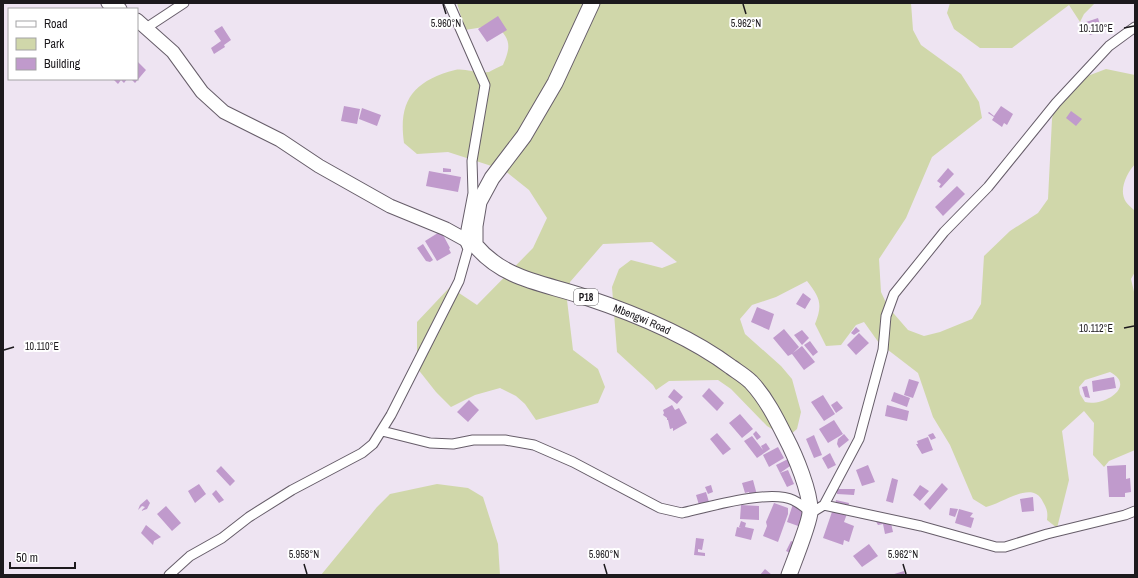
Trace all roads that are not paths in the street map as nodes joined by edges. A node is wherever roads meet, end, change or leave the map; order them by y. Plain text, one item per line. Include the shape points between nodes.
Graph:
1 (108, 3) edge
2 (184, 3) edge
3 (448, 3) edge
4 (592, 3) edge
5 (118, 8) edge
6 (142, 24) edge
7 (1135, 27) edge
8 (469, 242) junction
9 (382, 431) junction
10 (824, 504) junction
11 (1135, 510) edge
12 (811, 513) junction
13 (169, 575) edge
14 (789, 575) edge

1 - 5 street
2 - 6 street
3 - 8 street via 485,85 472,161 473,193
4 - 8 main road via 555,83 524,136 492,178 479,202
6 - 8 street via 173,52 202,92 224,112 280,140 319,166 390,206 446,229
7 - 10 street via 1109,46 1056,104 988,187 944,232 894,294 886,316 883,350 865,421 859,439
8 - 9 street via 459,280
8 - 12 main road, Mbengwi Road / P18 via 499,266 534,284 584,297 633,315 710,351 750,381 772,410 789,443 804,481
9 - 12 street via 430,443 505,440 534,445 672,512 682,513 745,499 777,496 794,500
9 - 13 street via 373,444 362,453 292,490 249,517 222,538 190,556
10 - 11 street via 1005,547 1125,515
10 - 12 street
12 - 14 main road

